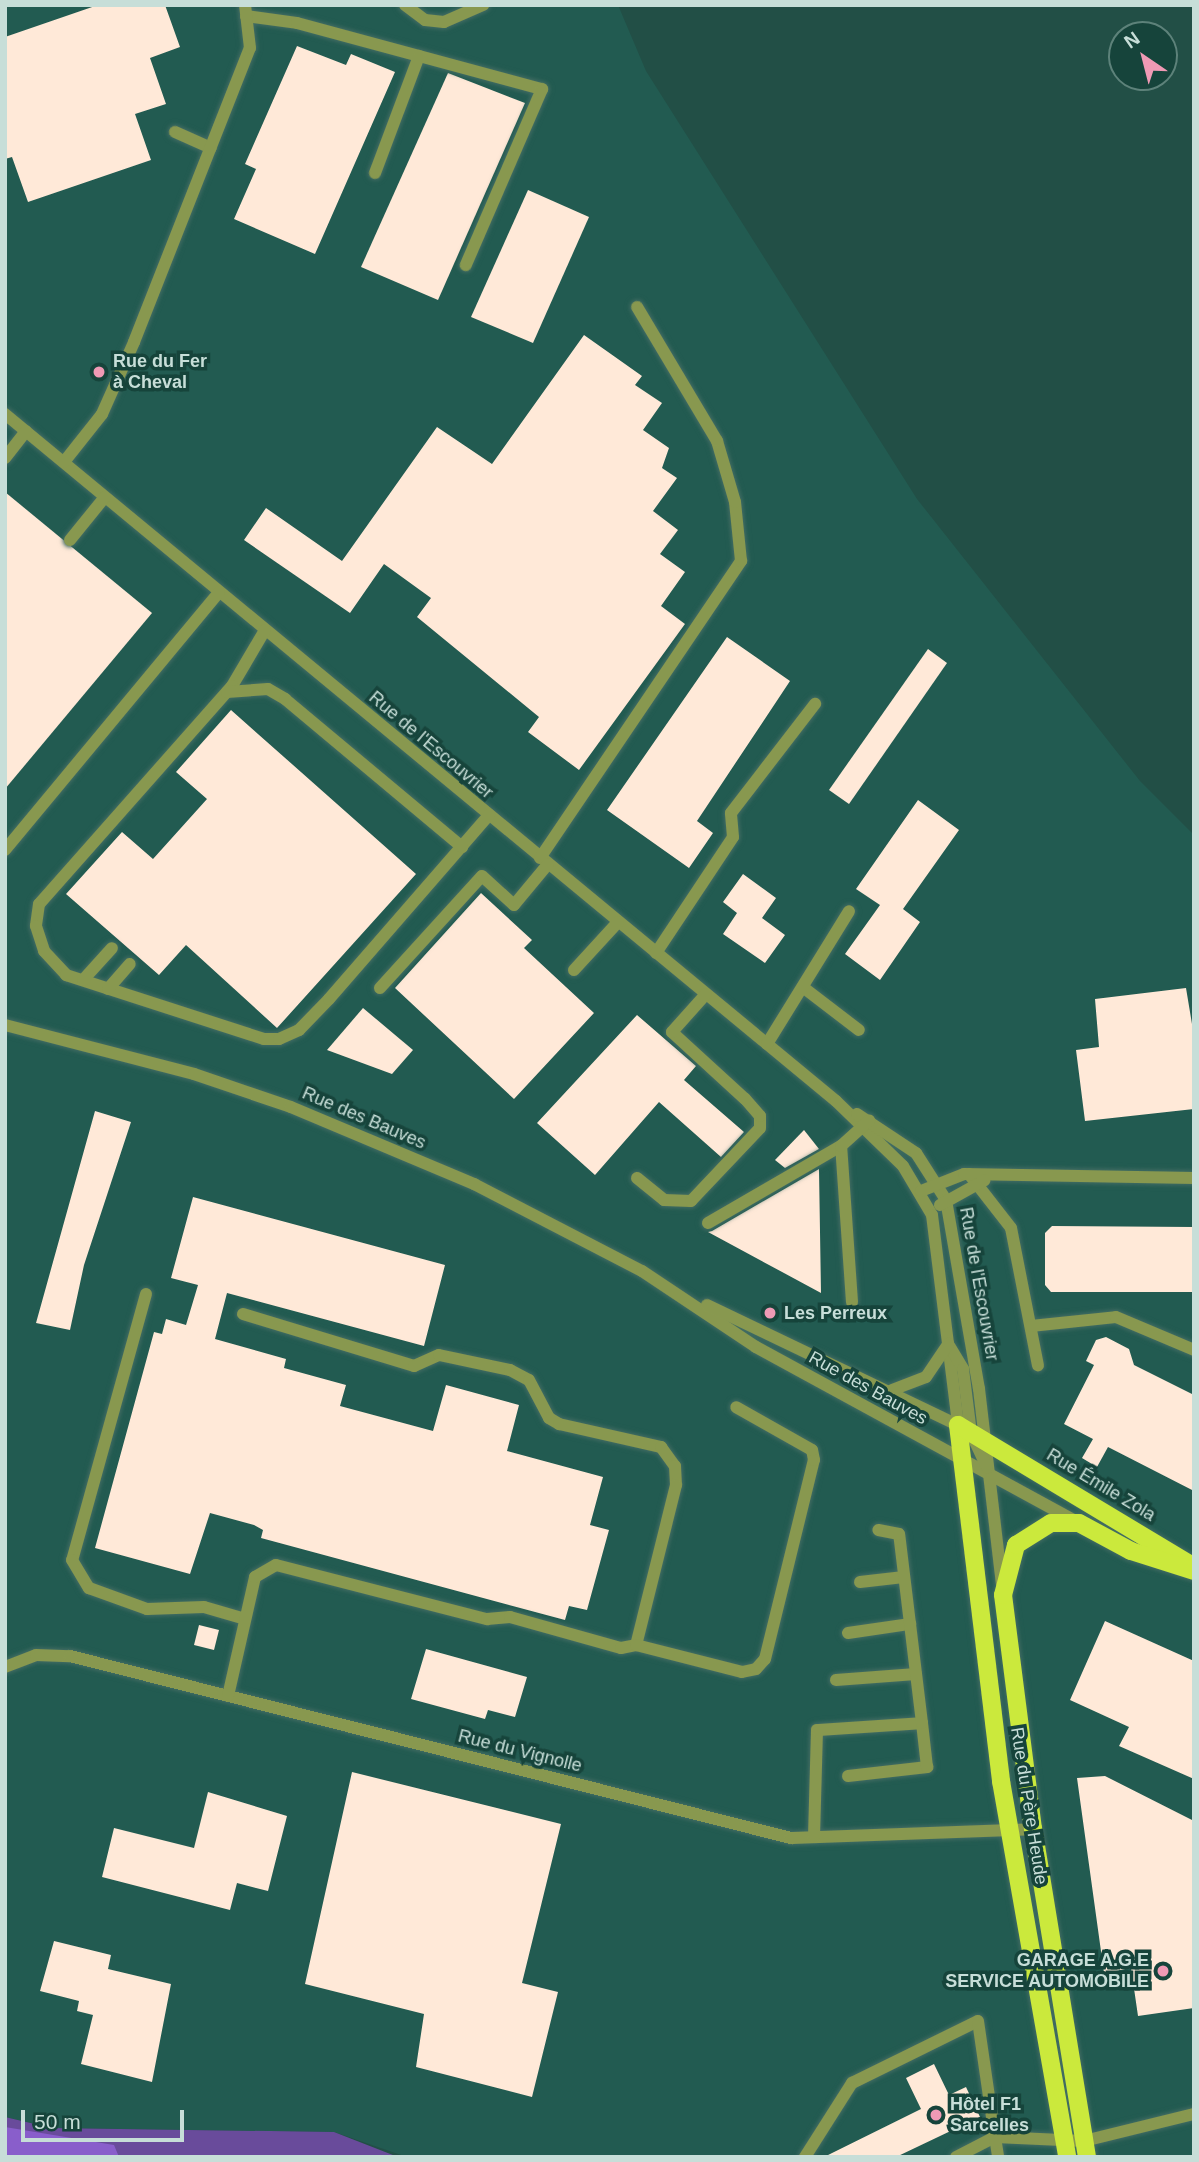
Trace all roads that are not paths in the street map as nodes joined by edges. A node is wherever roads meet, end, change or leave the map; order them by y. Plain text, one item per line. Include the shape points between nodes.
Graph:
1 (405, 5) edge
2 (483, 5) edge
3 (245, 11) edge
4 (419, 56) junction
5 (175, 132) dead end
6 (211, 148) junction
7 (375, 173) dead end
8 (466, 265) dead end
9 (637, 307) dead end
10 (5, 414) edge
11 (26, 431) junction
12 (5, 458) edge
13 (64, 462) junction
14 (105, 497) junction
15 (70, 540) dead end
16 (219, 592) junction
17 (265, 629) junction
18 (227, 692) junction
19 (814, 704) dead end
20 (489, 815) junction
21 (462, 847) junction
22 (5, 850) edge
23 (544, 861) junction
24 (849, 911) dead end
25 (618, 922) junction
26 (113, 948) dead end
27 (656, 953) junction
28 (130, 964) dead end
29 (574, 970) dead end
30 (83, 980) junction
31 (380, 988) dead end
32 (804, 988) junction
33 (108, 989) junction
34 (706, 994) junction
35 (5, 1026) edge
36 (859, 1030) dead end
37 (767, 1044) junction
38 (866, 1124) junction
39 (841, 1146) junction
40 (969, 1174) junction
41 (991, 1176) junction
42 (637, 1178) dead end
43 (1194, 1178) edge
44 (939, 1182) junction
45 (978, 1185) junction
46 (921, 1191) junction
47 (947, 1202) junction
48 (930, 1209) junction
49 (708, 1223) dead end
50 (146, 1294) dead end
51 (688, 1297) junction
52 (852, 1302) dead end
53 (243, 1314) dead end
54 (1031, 1326) junction
55 (948, 1344) junction
56 (1194, 1350) edge
57 (1038, 1365) dead end
58 (892, 1390) junction
59 (736, 1407) dead end
60 (972, 1433) junction
61 (963, 1460) junction
62 (988, 1472) junction
63 (1079, 1523) junction
64 (878, 1530) dead end
65 (1194, 1569) edge
66 (904, 1577) junction
67 (860, 1582) dead end
68 (1003, 1595) junction
69 (245, 1619) junction
70 (910, 1624) junction
71 (848, 1633) dead end
72 (636, 1645) junction
73 (5, 1667) edge
74 (916, 1674) junction
75 (836, 1680) dead end
76 (228, 1696) junction
77 (922, 1723) junction
78 (848, 1776) dead end
79 (1033, 1829) junction
80 (1011, 1830) junction
81 (814, 1837) junction
82 (1194, 2114) edge
83 (995, 2137) junction
84 (1066, 2149) edge
85 (1086, 2149) edge
86 (805, 2157) edge
87 (956, 2157) edge
88 (998, 2157) edge

1 - 2 street via 425,20 444,22
3 - 4 street
3 - 6 street via 250,48
4 - 7 street
4 - 8 street via 542,89
5 - 6 street
6 - 13 street via 102,414
9 - 23 street via 717,441 735,502 741,561
10 - 11 street, Rue de l'Escouvrier
11 - 12 street
11 - 13 street, Rue de l'Escouvrier
13 - 14 street, Rue de l'Escouvrier
14 - 15 street
14 - 16 street, Rue de l'Escouvrier
16 - 17 street, Rue de l'Escouvrier
16 - 22 street
17 - 18 street
17 - 20 street, Rue de l'Escouvrier
18 - 21 street via 268,689 285,699
18 - 30 street via 40,904 36,926 44,951 66,975
19 - 27 street via 731,813 733,837
20 - 21 street
20 - 23 street, Rue de l'Escouvrier
21 - 33 street via 329,999 299,1030 279,1039 264,1039
23 - 25 street, Rue de l'Escouvrier
23 - 31 street via 514,905 482,876
24 - 32 street
25 - 27 street, Rue de l'Escouvrier
25 - 29 street
26 - 30 street
27 - 34 street, Rue de l'Escouvrier
28 - 33 street
30 - 33 street
32 - 36 street
32 - 37 street
34 - 37 street, Rue de l'Escouvrier
34 - 42 street via 672,1032 745,1099 760,1116 760,1128 691,1201 664,1200
35 - 51 street, Rue des Bauves via 194,1074 291,1107 474,1184
37 - 38 street, Rue de l'Escouvrier
38 - 39 street
38 - 44 street, Rue de l'Escouvrier via 916,1153
38 - 46 street, Rue de l'Escouvrier
39 - 49 street
39 - 52 street
40 - 41 street
40 - 44 street
40 - 45 street
41 - 43 street
41 - 45 street
44 - 46 street
44 - 47 street, Rue de l'Escouvrier
45 - 47 street
45 - 54 street via 1011,1228
46 - 48 street, Rue de l'Escouvrier
47 - 48 street
47 - 60 street, Rue de l'Escouvrier
48 - 55 street, Rue de l'Escouvrier
50 - 69 street via 72,1560 89,1588 147,1609 204,1607
51 - 58 street, Rue des Bauves
51 - 61 street, Rue des Bauves via 756,1347
53 - 72 street via 414,1366 439,1355 510,1370 529,1380 549,1418 559,1424 661,1447 675,1466 676,1485
54 - 56 street via 1116,1317
54 - 57 street
55 - 58 street via 926,1377
55 - 60 street, Rue de l'Escouvrier via 963,1369
58 - 60 street, Rue des Bauves
59 - 72 street via 812,1450 814,1460 765,1659 742,1672
60 - 61 main road, Rue du Père Heude
60 - 62 street, Rue du Père Heude
60 - 65 main road, Rue Émile Zola
61 - 62 street, Rue des Bauves
61 - 80 main road, Rue du Père Heude
62 - 63 street, Rue Émile Zola
62 - 68 street, Rue du Père Heude
63 - 65 main road, Rue Émile Zola via 1131,1550
63 - 68 main road via 1051,1522 1025,1535 1011,1555
64 - 66 street via 899,1534
66 - 67 street
66 - 70 street
68 - 79 main road, Rue du Père Heude
69 - 72 street via 255,1577 276,1565 487,1619 510,1617 621,1647
69 - 76 street
70 - 71 street
70 - 74 street
73 - 76 street, Rue du Vignolle via 36,1655 69,1656
74 - 75 street
74 - 77 street
76 - 81 street, Rue du Vignolle via 791,1839
77 - 78 street via 927,1767
77 - 81 street via 817,1730
79 - 80 street, Rue du Vignolle
79 - 85 main road, Rue du Père Heude
80 - 81 street, Rue du Vignolle
80 - 84 main road, Rue du Père Heude
82 - 85 street
83 - 84 street
83 - 86 street via 978,2021 852,2083
83 - 87 street
83 - 88 street
84 - 85 street

